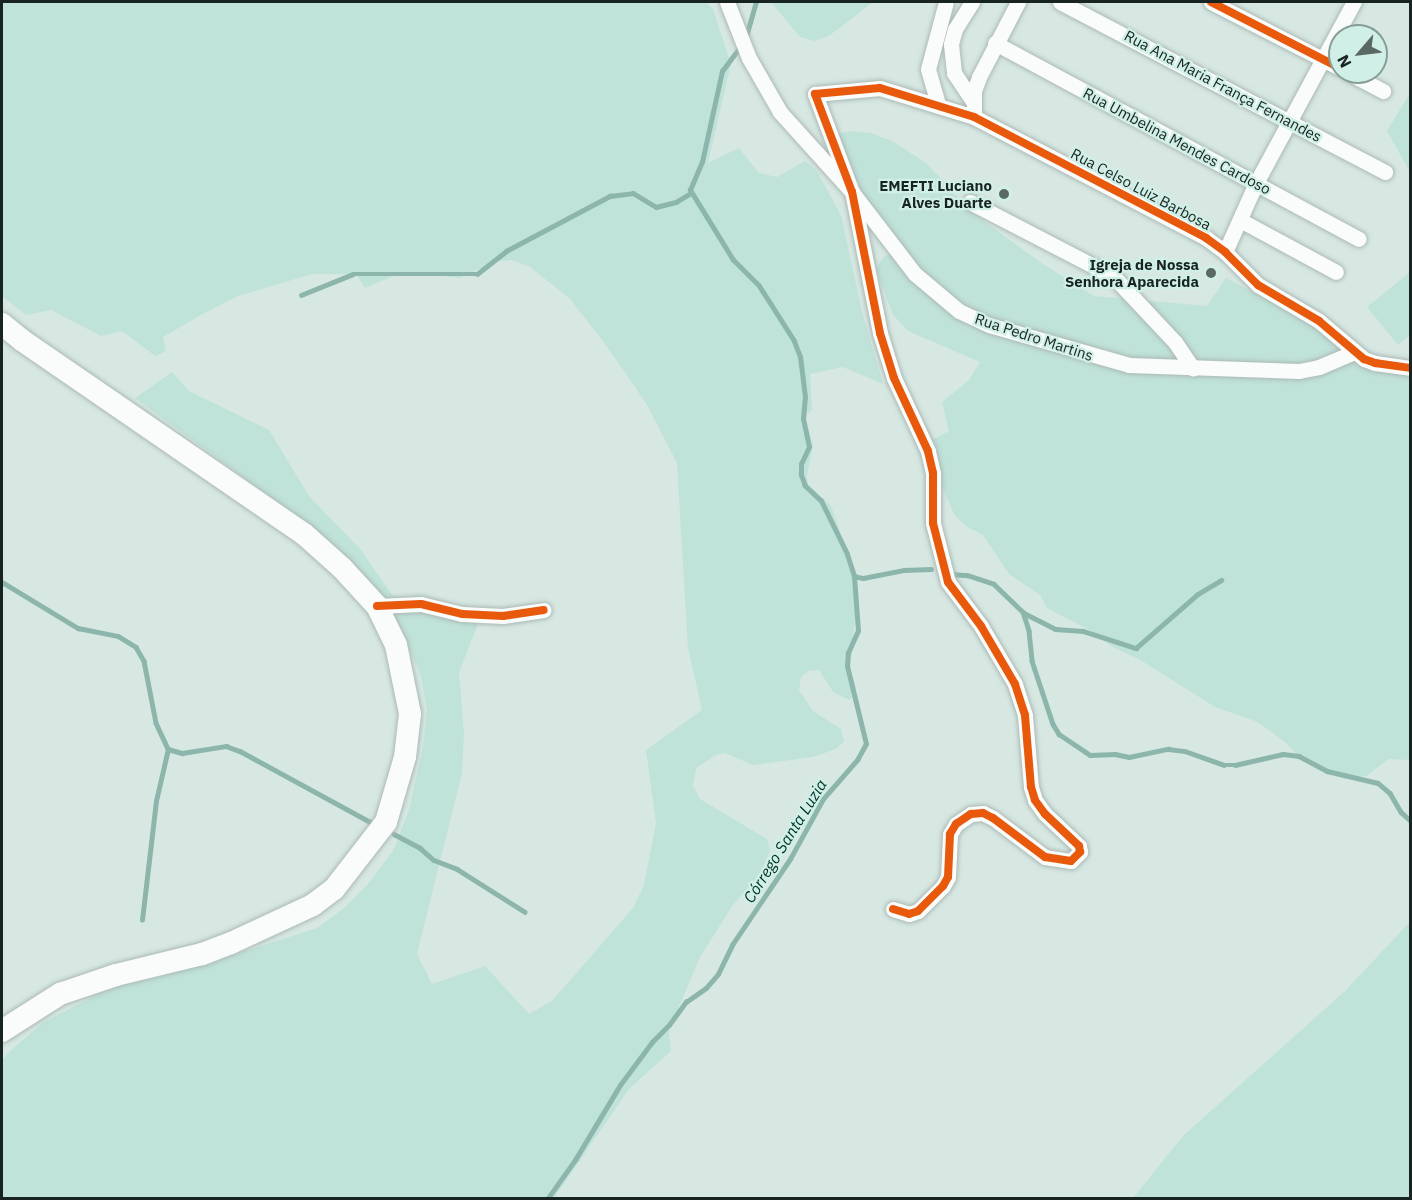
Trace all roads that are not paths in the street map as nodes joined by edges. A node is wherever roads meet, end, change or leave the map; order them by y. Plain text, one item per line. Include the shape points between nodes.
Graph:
1 (727, 2) edge
2 (946, 2) edge
3 (972, 2) edge
4 (1018, 2) edge
5 (1060, 2) edge
6 (1210, 2) edge
7 (1354, 2) edge
8 (995, 43) junction
9 (1321, 58) junction
10 (1328, 62) edge
11 (1370, 84) edge
12 (1383, 91) dead end
13 (973, 101) junction
14 (938, 104) junction
15 (974, 117) junction
16 (1291, 121) junction
17 (1385, 172) dead end
18 (1256, 183) junction
19 (852, 192) junction
20 (970, 202) dead end
21 (1240, 220) junction
22 (1359, 239) dead end
23 (1225, 252) junction
24 (1336, 272) dead end
25 (2, 324) edge
26 (1354, 352) junction
27 (1410, 368) edge
28 (1193, 369) junction
29 (377, 606) junction
30 (544, 610) dead end
31 (893, 909) dead end
32 (2, 1031) edge

1 - 19 street, Rua Pedro Martins via 747,52 780,112
2 - 14 street via 928,69
3 - 13 street via 955,29 951,44 954,73
4 - 8 street
5 - 16 street, Rua Ana Maria França Fernandes
6 - 9 street
7 - 9 street
8 - 13 street
8 - 18 street, Rua Umbelina Mendes Cardoso
9 - 10 street
9 - 16 street
11 - 12 street
13 - 15 street
14 - 15 street, Rua Celso Luiz Barbosa
14 - 19 street, Rua Celso Luiz Barbosa via 880,88 815,94
15 - 23 street, Rua Celso Luiz Barbosa via 1179,223
16 - 17 street, Rua Ana Maria França Fernandes
16 - 18 street
18 - 21 street
18 - 22 street, Rua Umbelina Mendes Cardoso
19 - 28 street, Rua Pedro Martins via 915,274 959,311 989,325 1129,365
19 - 31 street via 880,333 899,390 928,452 933,473 933,523 948,582 981,626 1015,684 1025,715 1035,800 1079,846 1080,852 1071,861 1045,857 993,818 983,813 971,814 956,824 950,834 944,886 918,911 909,914
20 - 28 street via 1113,276 1174,342
21 - 23 street
21 - 24 street
23 - 26 street, Rua Celso Luiz Barbosa via 1253,281 1319,321
25 - 29 highway via 304,534
26 - 27 street, Rua Celso Luiz Barbosa via 1375,363
26 - 28 street, Rua Pedro Martins via 1299,371
29 - 30 street via 421,604 462,614 503,616
29 - 32 highway via 396,645 410,714 405,757 386,822 347,875 313,905 231,944 60,994

